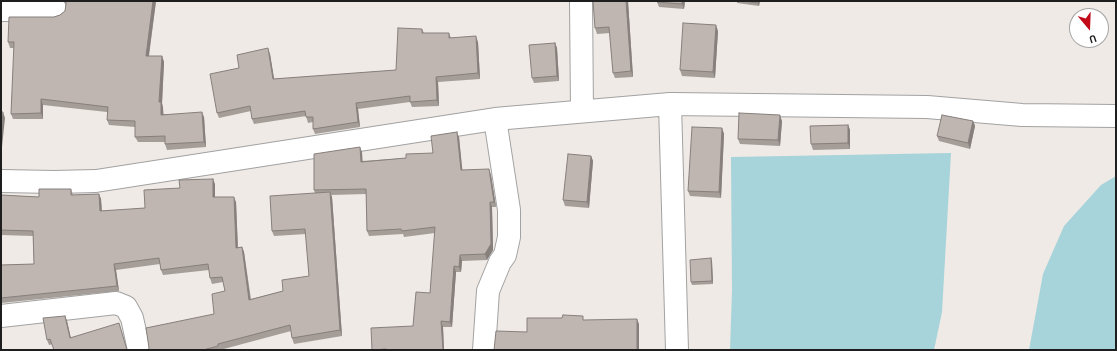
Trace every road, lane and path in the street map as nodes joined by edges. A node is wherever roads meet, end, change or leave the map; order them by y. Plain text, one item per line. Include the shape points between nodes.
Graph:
1 (581, 1) edge
2 (1, 10) edge
3 (56, 10) dead end
4 (670, 104) junction
5 (582, 111) junction
6 (1116, 116) edge
7 (495, 119) junction
8 (1, 181) edge
9 (1, 316) edge
10 (139, 350) edge
11 (484, 350) edge
12 (677, 350) edge

1 - 5 street
2 - 3 street
4 - 5 street
4 - 6 street via 927,107 1022,115
4 - 12 street
5 - 7 street
7 - 8 street via 96,181
7 - 11 street via 509,210 509,236 505,255 488,291
9 - 10 street via 116,302 126,307 132,318

